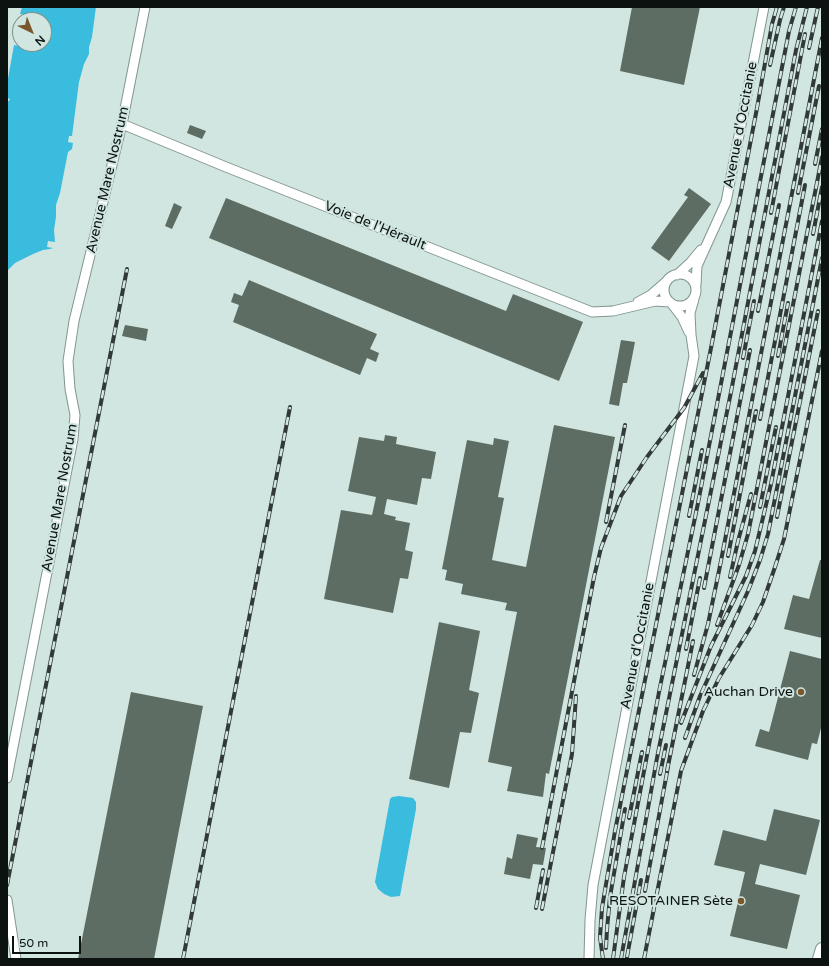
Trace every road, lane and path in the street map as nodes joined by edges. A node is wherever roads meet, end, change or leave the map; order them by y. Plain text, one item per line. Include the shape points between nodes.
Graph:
1 (145, 7) edge
2 (764, 7) edge
3 (122, 124) junction
4 (708, 241) junction
5 (677, 275) junction
6 (666, 282) junction
7 (696, 285) junction
8 (694, 299) junction
9 (671, 303) junction
10 (630, 307) junction
11 (691, 335) junction
12 (7, 778) edge
13 (7, 900) edge
14 (822, 949) edge
15 (16, 959) edge
16 (589, 959) edge
17 (819, 959) edge

1 - 3 street, Avenue Mare Nostrum
2 - 4 street, Avenue d'Occitanie via 726,202
3 - 10 street, Voie de l'Hérault via 592,312
3 - 12 street, Avenue Mare Nostrum via 74,321 68,361 75,415 73,439
4 - 5 street, Avenue d'Occitanie
4 - 7 street, Avenue d'Occitanie via 698,266
5 - 6 street, Avenue d'Occitanie
5 - 7 street via 685,275
6 - 9 street, Avenue d'Occitanie via 664,289
6 - 10 street via 651,295
7 - 8 street, Avenue d'Occitanie
8 - 9 street via 688,305
8 - 11 street, Avenue d'Occitanie via 690,312
9 - 10 street, Voie de l'Hérault via 655,301
9 - 11 street, Avenue d'Occitanie
11 - 16 street, Avenue d'Occitanie via 694,356 593,885
13 - 15 street
14 - 17 main road

